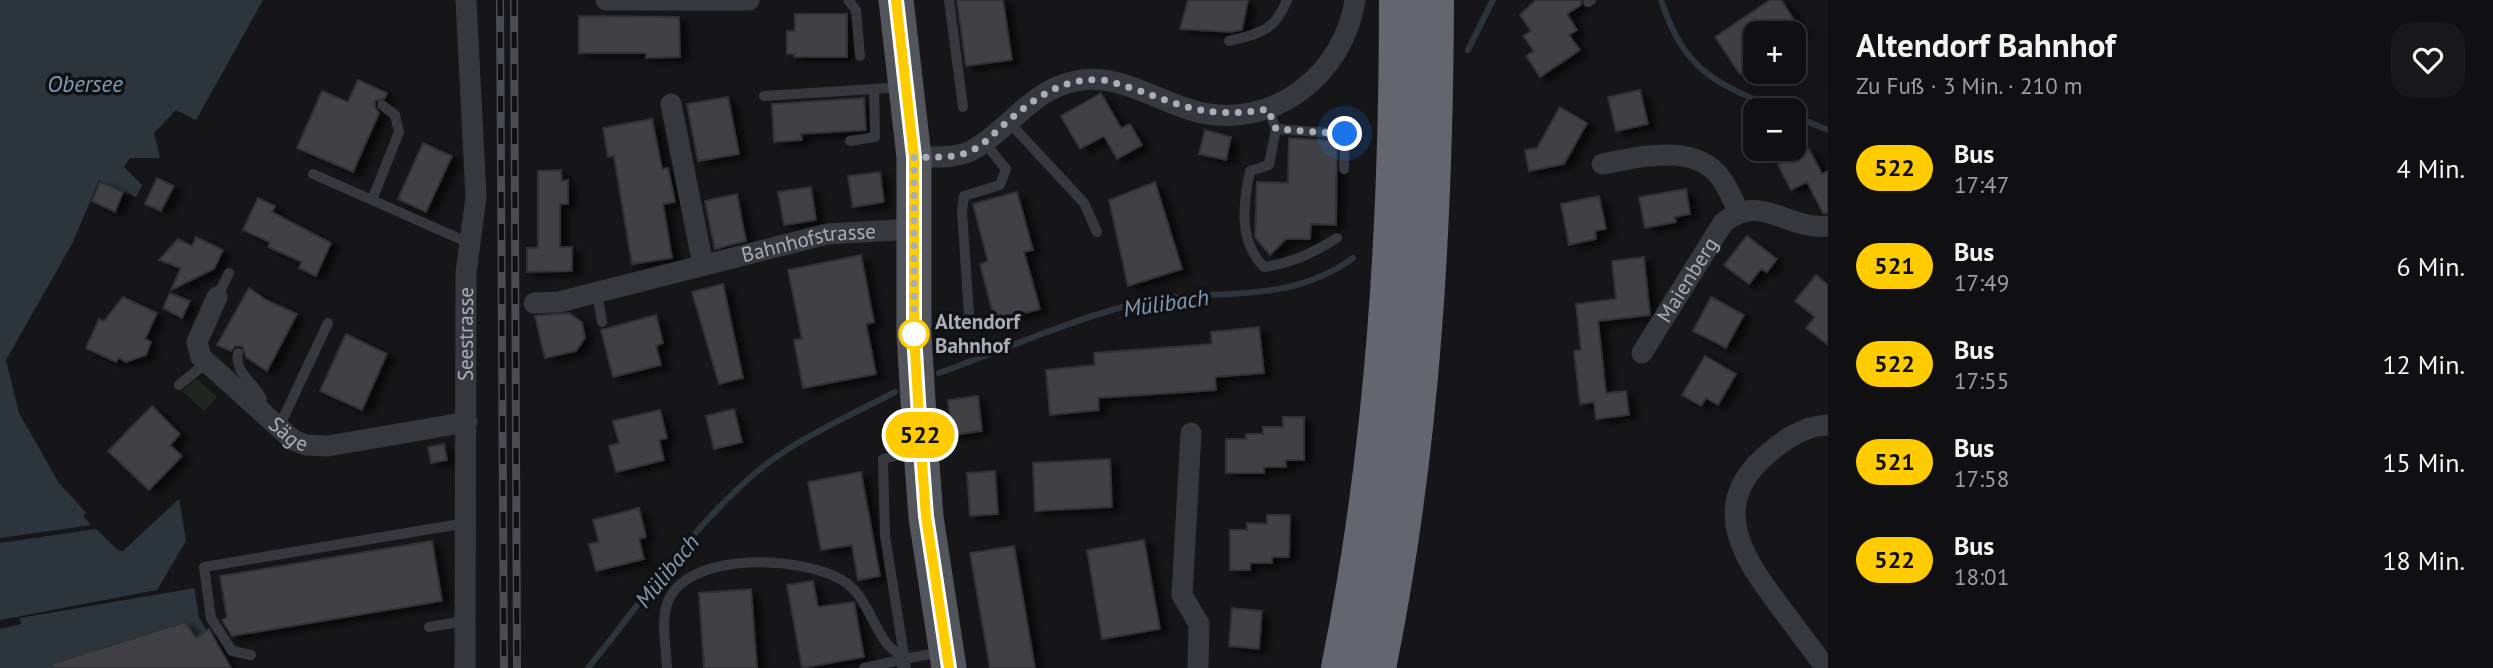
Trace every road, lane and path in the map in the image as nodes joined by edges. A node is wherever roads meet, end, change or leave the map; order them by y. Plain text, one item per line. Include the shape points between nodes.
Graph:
1 (466, 0) edge
2 (606, 0) edge
3 (749, 0) edge
4 (848, 0) edge
5 (896, 0) edge
6 (948, 0) edge
7 (1287, 0) edge
8 (1355, 0) edge
9 (1398, 0) edge
10 (1435, 0) edge
11 (1229, 41) dead end
12 (860, 56) dead end
13 (890, 88) junction
14 (764, 96) dead end
15 (671, 104) dead end
16 (382, 106) dead end
17 (963, 107) dead end
18 (1272, 119) junction
19 (1008, 121) junction
20 (850, 141) dead end
21 (984, 142) junction
22 (914, 157) junction
23 (1602, 164) dead end
24 (1344, 169) dead end
25 (313, 174) dead end
26 (372, 200) junction
27 (1738, 210) junction
28 (1828, 226) edge
29 (915, 229) junction
30 (1097, 233) dead end
31 (1337, 238) dead end
32 (469, 243) junction
33 (703, 265) junction
34 (229, 273) dead end
35 (597, 293) junction
36 (217, 297) joint
37 (534, 303) dead end
38 (969, 314) dead end
39 (328, 323) dead end
40 (603, 323) dead end
41 (238, 353) dead end
42 (1642, 353) dead end
43 (206, 363) junction
44 (179, 384) dead end
45 (258, 409) junction
46 (467, 422) junction
47 (1828, 425) edge
48 (279, 427) junction
49 (1191, 433) dead end
50 (921, 450) junction
51 (466, 523) junction
52 (465, 621) junction
53 (429, 627) dead end
54 (251, 655) dead end
55 (948, 660) edge
56 (904, 665) edge
57 (465, 668) edge
58 (667, 668) edge
59 (864, 668) edge
60 (1198, 668) edge
61 (1340, 668) edge
62 (1377, 668) edge
63 (1826, 668) edge

1 - 32 street, Seestrasse via 476,197
2 - 3 street
4 - 12 lane via 856,9
5 - 13 main road
6 - 17 lane
7 - 11 lane via 1275,24
8 - 18 street via 1335,57
9 - 61 highway via 1394,208 1384,375 1365,530
10 - 62 highway via 1430,237 1421,375 1403,524
13 - 14 lane
13 - 20 lane via 875,137
13 - 22 main road
15 - 33 street
16 - 26 lane via 395,115 399,132
18 - 19 street via 1199,112 1091,78 1059,85
18 - 24 lane via 1345,134
18 - 31 lane via 1269,165 1250,171 1242,210 1255,259 1264,267 1302,259
19 - 21 street
19 - 30 lane via 1084,202
21 - 22 street via 954,156
21 - 38 lane via 1006,170 1000,185 964,196
22 - 29 main road
23 - 27 street via 1658,154 1700,160 1723,180
25 - 26 lane
26 - 32 lane
27 - 28 street via 1755,209 1813,228
27 - 42 street, Maienberg via 1723,223
29 - 33 street, Bahnhofstrasse via 827,234
29 - 50 main road via 914,334
32 - 46 street, Seestrasse
33 - 35 street, Bahnhofstrasse
34 - 36 lane
35 - 37 street, Bahnhofstrasse
35 - 40 lane
36 - 43 street via 197,342
39 - 48 lane
41 - 45 lane via 241,373 262,399
43 - 44 lane
43 - 45 street, Säge
45 - 48 street, Säge
46 - 48 street, Säge via 328,446 293,440
46 - 51 street, Seestrasse
47 - 63 street via 1807,428 1756,465 1740,492 1735,522 1738,544 1749,565
49 - 60 street via 1182,595 1199,624
50 - 55 main road
50 - 56 lane via 883,459 885,536
51 - 52 street, Seestrasse
51 - 54 lane via 204,567 211,618 232,651
52 - 53 lane
52 - 57 street, Seestrasse
55 - 56 lane
56 - 58 lane via 845,581 814,567 767,561 740,562 683,582 669,599 664,623
56 - 59 lane

